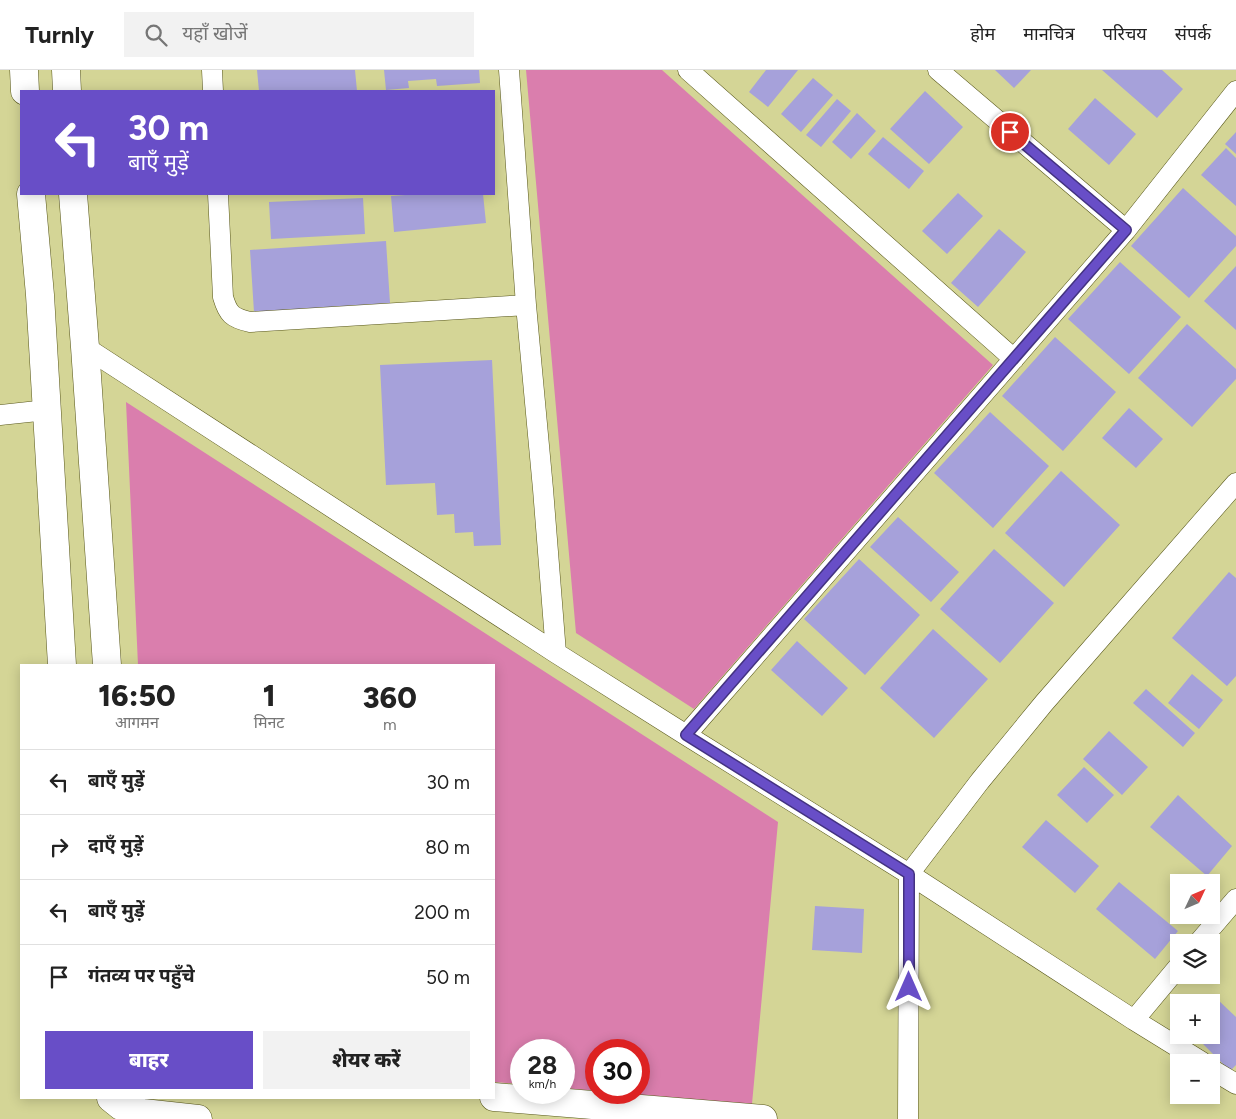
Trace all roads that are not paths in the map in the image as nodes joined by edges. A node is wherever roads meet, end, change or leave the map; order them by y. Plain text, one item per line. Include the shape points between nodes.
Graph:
1 (24, 70) edge
2 (66, 70) edge
3 (212, 70) edge
4 (509, 70) edge
5 (688, 70) edge
6 (938, 70) edge
7 (25, 90) edge
8 (67, 90) edge
9 (213, 90) edge
10 (1236, 91) edge
11 (31, 195) edge
12 (73, 195) edge
13 (218, 195) edge
14 (1126, 230) junction
15 (526, 305) junction
16 (85, 347) junction
17 (1014, 359) junction
18 (47, 410) junction
19 (0, 415) edge
20 (1236, 482) edge
21 (556, 653) junction
22 (62, 664) edge
23 (107, 664) edge
24 (686, 735) junction
25 (909, 874) junction
26 (1236, 899) edge
27 (1206, 934) edge
28 (1170, 977) edge
29 (1134, 1020) junction
30 (1189, 1054) edge
31 (1220, 1074) edge
32 (1236, 1084) edge
33 (495, 1097) edge
34 (112, 1099) edge
35 (198, 1119) edge
36 (763, 1119) edge
37 (908, 1119) edge

1 - 7 street
2 - 8 street
3 - 9 street
4 - 15 street
5 - 17 street
6 - 14 street
10 - 14 street
11 - 18 street
12 - 16 street
13 - 15 street via 223,297 231,315 238,319 250,322
14 - 17 street
15 - 21 street
16 - 21 street
16 - 23 street
17 - 24 street
18 - 19 street
18 - 22 street
20 - 25 street via 1044,703
21 - 24 street
24 - 25 street
25 - 29 street
25 - 37 street
26 - 27 street
28 - 29 street
29 - 30 street
31 - 32 street
33 - 36 street
34 - 35 street via 121,1106 142,1112

